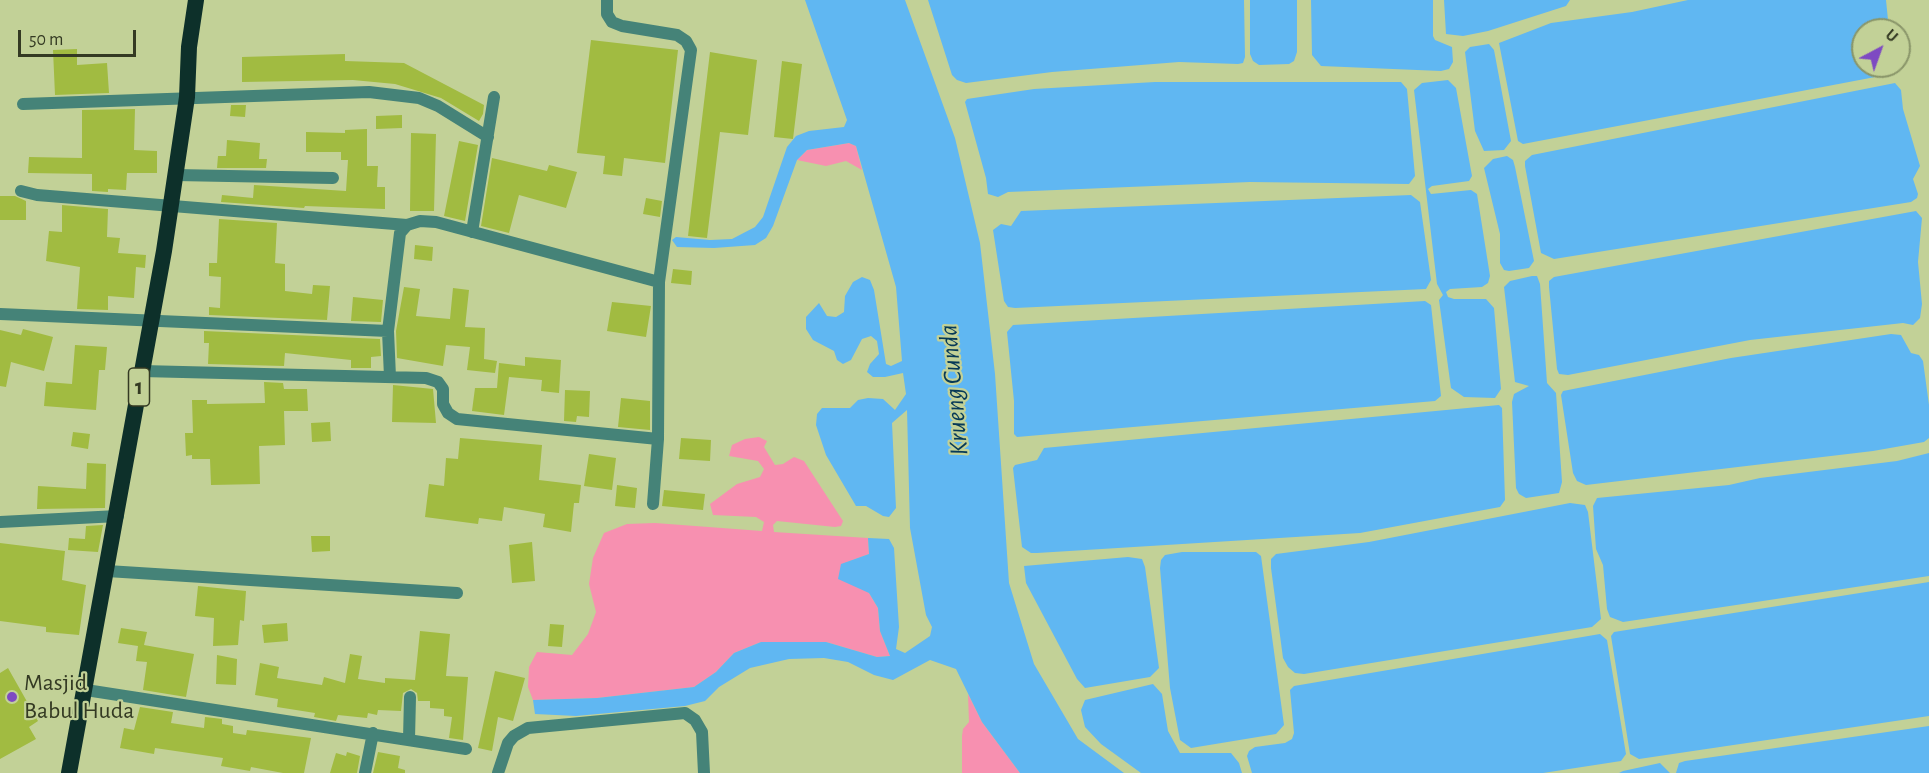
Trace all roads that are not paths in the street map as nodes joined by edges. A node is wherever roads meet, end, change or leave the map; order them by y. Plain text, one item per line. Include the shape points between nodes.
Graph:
1 (196, 0) edge
2 (607, 0) edge
3 (187, 96) junction
4 (494, 97) dead end
5 (23, 104) dead end
6 (488, 137) junction
7 (176, 175) junction
8 (333, 178) dead end
9 (21, 191) dead end
10 (171, 206) junction
11 (407, 225) junction
12 (472, 232) junction
13 (659, 282) junction
14 (0, 315) edge
15 (151, 320) junction
16 (388, 331) junction
17 (142, 371) junction
18 (390, 377) junction
19 (658, 439) junction
20 (654, 504) dead end
21 (118, 516) junction
22 (0, 522) edge
23 (107, 571) junction
24 (457, 592) dead end
25 (86, 690) junction
26 (410, 697) dead end
27 (373, 733) junction
28 (409, 739) junction
29 (466, 749) dead end
30 (69, 773) edge
31 (365, 773) edge
32 (498, 773) edge
33 (704, 773) edge

1 - 3 highway, 1
2 - 13 street via 607,14 612,22 677,35 691,50
3 - 5 street
3 - 6 street via 369,92 419,98
3 - 7 highway, 1
4 - 6 street
6 - 12 street
7 - 8 street
7 - 10 highway, 1
9 - 10 street
10 - 11 street
10 - 15 highway, 1
11 - 12 street via 420,220
11 - 16 street via 400,233
12 - 13 street
13 - 19 street
14 - 15 street
15 - 16 street
15 - 17 highway, 1
16 - 18 street
17 - 18 street
17 - 21 highway, 1
18 - 19 street via 438,382 443,389 443,404 457,419
19 - 20 street
21 - 22 street
21 - 23 highway, 1
23 - 24 street
23 - 25 highway, 1
25 - 27 street
25 - 30 highway, 1
26 - 28 street
27 - 28 street
27 - 31 street
28 - 29 street
32 - 33 street via 508,743 528,728 685,713 702,732

